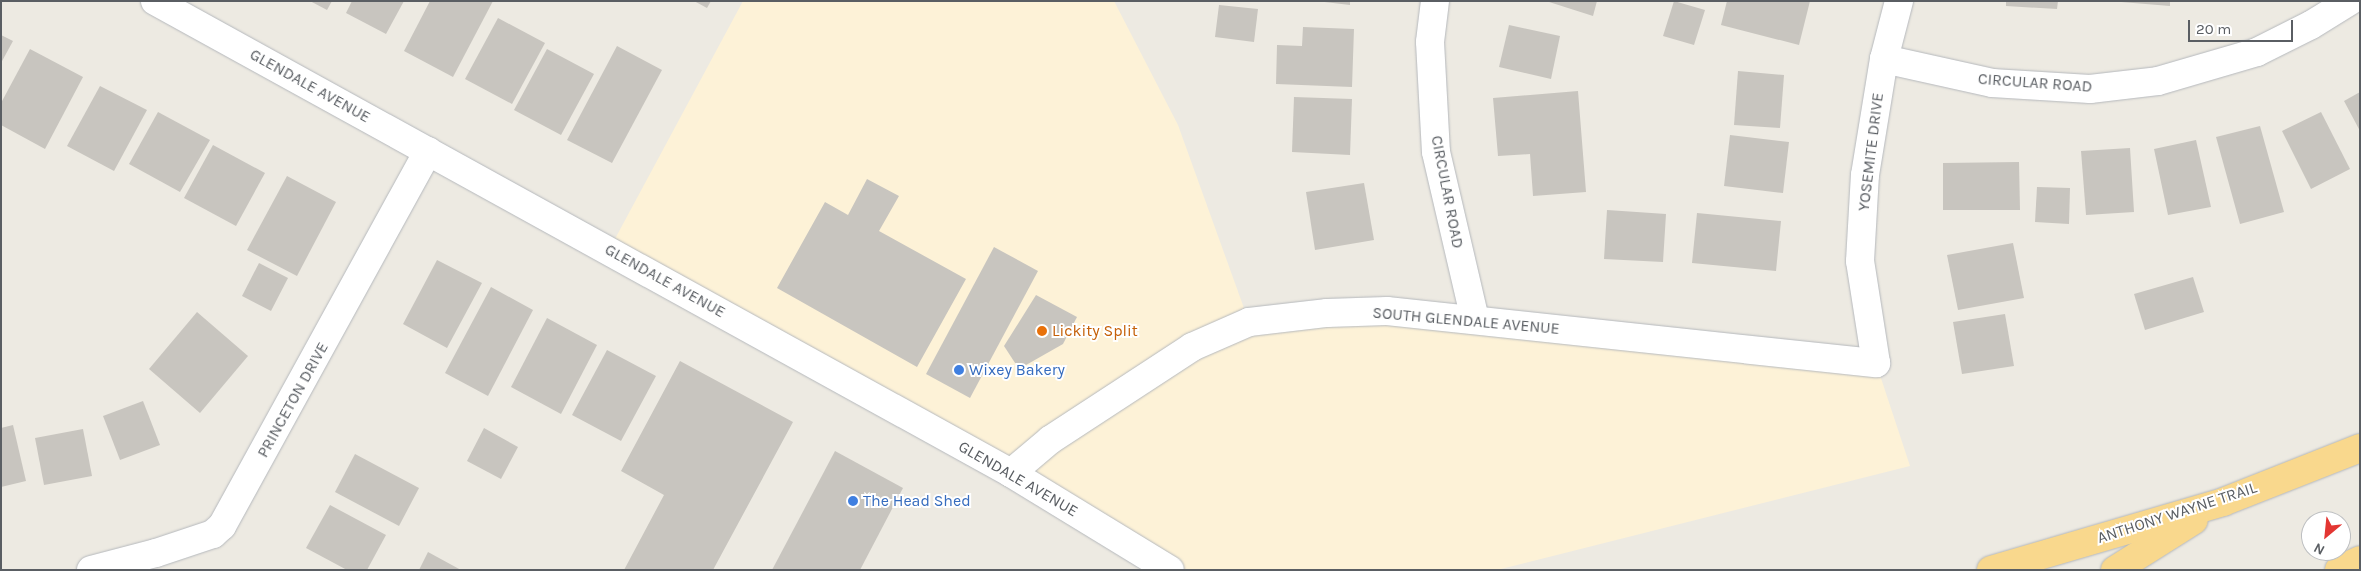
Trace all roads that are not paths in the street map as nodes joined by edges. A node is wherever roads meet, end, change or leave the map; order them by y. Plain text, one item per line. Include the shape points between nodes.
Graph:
1 (155, 1) edge
2 (1435, 1) edge
3 (1899, 1) edge
4 (2350, 1) edge
5 (1884, 59) junction
6 (428, 151) junction
7 (1475, 320) junction
8 (1876, 363) joint
9 (2360, 448) edge
10 (1011, 473) junction
11 (2222, 502) junction
12 (2360, 560) edge
13 (91, 570) edge
14 (1170, 570) edge
15 (1992, 570) edge
16 (2115, 570) edge
17 (2340, 570) edge

1 - 6 street, GLENDALE AVENUE
2 - 7 street, CIRCULAR ROAD via 1430,42 1436,152
3 - 5 street, YOSEMITE DRIVE
4 - 5 street, CIRCULAR ROAD via 2311,26 2257,52 2158,81 2090,89 1992,83
5 - 8 street, YOSEMITE DRIVE via 1865,175 1860,261
6 - 10 street, GLENDALE AVENUE
6 - 13 street, PRINCETON DRIVE via 222,526 213,534
7 - 8 street, SOUTH GLENDALE AVENUE
7 - 10 street, SOUTH GLENDALE AVENUE via 1386,311 1327,313 1249,322 1192,347 1050,440
9 - 11 highway, ANTHONY WAYNE TRAIL
10 - 14 street, GLENDALE AVENUE
11 - 15 highway, ANTHONY WAYNE TRAIL
11 - 16 highway
12 - 17 highway

